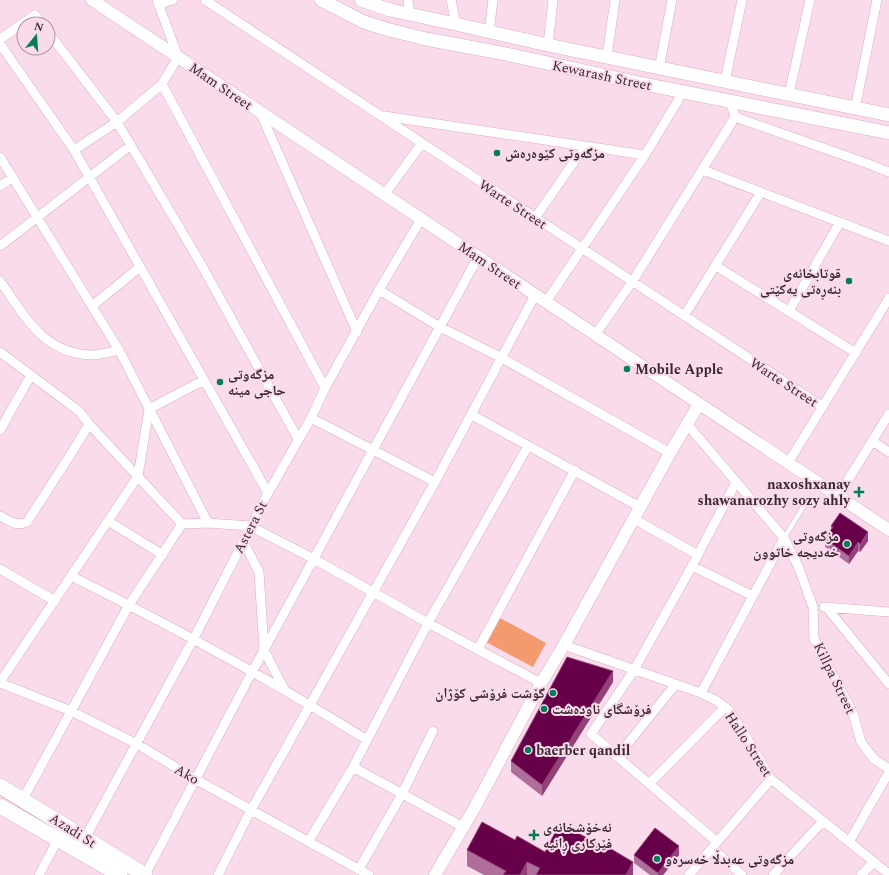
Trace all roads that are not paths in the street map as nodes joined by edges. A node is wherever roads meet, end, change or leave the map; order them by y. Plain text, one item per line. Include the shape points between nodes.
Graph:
1 (92, 0) edge
2 (172, 0) edge
3 (205, 0) edge
4 (321, 0) edge
5 (361, 0) edge
6 (408, 0) edge
7 (451, 0) edge
8 (493, 0) edge
9 (553, 0) edge
10 (614, 0) edge
11 (672, 0) edge
12 (742, 0) edge
13 (810, 0) edge
14 (877, 0) edge
15 (158, 2) edge
16 (410, 15) junction
17 (456, 24) junction
18 (16, 28) edge
19 (489, 32) junction
20 (0, 39) edge
21 (56, 42) edge
22 (0, 44) edge
23 (548, 45) junction
24 (8, 56) junction
25 (606, 56) junction
26 (178, 57) junction
27 (0, 61) edge
28 (644, 65) junction
29 (660, 69) junction
30 (703, 77) junction
31 (724, 81) junction
32 (639, 83) junction
33 (162, 84) junction
34 (683, 92) junction
35 (789, 94) junction
36 (699, 95) junction
37 (730, 101) junction
38 (855, 109) junction
39 (260, 112) junction
40 (889, 115) edge
41 (380, 116) junction
42 (735, 117) junction
43 (117, 122) junction
44 (889, 133) edge
45 (422, 143) junction
46 (131, 145) junction
47 (585, 146) junction
48 (74, 150) junction
49 (645, 155) junction
50 (0, 157) edge
51 (703, 170) junction
52 (889, 172) edge
53 (13, 177) junction
54 (89, 177) junction
55 (0, 186) edge
56 (761, 192) junction
57 (384, 195) junction
58 (37, 217) junction
59 (535, 218) junction
60 (421, 219) junction
61 (840, 222) junction
62 (889, 240) edge
63 (0, 246) edge
64 (583, 250) junction
65 (478, 257) junction
66 (716, 266) junction
67 (140, 267) junction
68 (0, 282) edge
69 (632, 282) junction
70 (379, 290) junction
71 (535, 295) junction
72 (889, 298) edge
73 (546, 302) junction
74 (92, 306) junction
75 (789, 311) junction
76 (881, 312) junction
77 (684, 316) junction
78 (889, 317) edge
79 (440, 327) junction
80 (356, 332) junction
81 (595, 335) junction
82 (119, 350) junction
83 (0, 352) edge
84 (856, 353) junction
85 (502, 358) junction
86 (31, 375) junction
87 (204, 380) junction
88 (325, 388) junction
89 (699, 404) junction
90 (823, 407) junction
91 (149, 410) junction
92 (889, 414) edge
93 (472, 415) junction
94 (311, 418) junction
95 (89, 424) junction
96 (687, 424) junction
97 (0, 430) edge
98 (298, 439) junction
99 (872, 442) junction
100 (528, 446) junction
101 (373, 450) junction
102 (889, 452) edge
103 (670, 453) junction
104 (788, 463) junction
105 (575, 470) junction
106 (138, 476) junction
107 (435, 482) junction
108 (736, 482) junction
109 (268, 493) junction
110 (838, 496) junction
111 (805, 504) dead end
112 (640, 507) junction
113 (0, 516) edge
114 (634, 519) junction
115 (108, 521) junction
116 (208, 522) junction
117 (182, 524) junction
118 (250, 526) junction
119 (889, 530) edge
120 (784, 538) junction
121 (243, 541) junction
122 (163, 555) junction
123 (698, 555) junction
124 (314, 559) junction
125 (692, 566) junction
126 (0, 569) edge
127 (71, 576) junction
128 (374, 592) junction
129 (753, 596) junction
130 (55, 601) junction
131 (130, 605) junction
132 (813, 607) junction
133 (827, 608) junction
134 (889, 612) edge
135 (428, 623) junction
136 (194, 638) junction
137 (564, 645) junction
138 (478, 649) junction
139 (264, 650) junction
140 (634, 670) junction
141 (252, 672) junction
142 (0, 682) edge
143 (541, 683) junction
144 (889, 684) edge
145 (675, 685) junction
146 (284, 689) junction
147 (701, 693) junction
148 (310, 704) junction
149 (725, 707) junction
150 (71, 711) junction
151 (433, 731) dead end
152 (367, 740) junction
153 (136, 744) junction
154 (617, 757) junction
155 (353, 767) junction
156 (889, 769) edge
157 (889, 772) edge
158 (195, 779) junction
159 (771, 779) junction
160 (649, 784) junction
161 (0, 786) edge
162 (402, 794) junction
163 (23, 799) junction
164 (0, 806) edge
165 (251, 810) junction
166 (823, 821) junction
167 (463, 827) junction
168 (85, 838) junction
169 (58, 839) junction
170 (308, 842) junction
171 (849, 842) junction
172 (715, 845) junction
173 (874, 862) junction
174 (359, 869) junction
175 (889, 874) edge
176 (39, 875) edge
177 (120, 875) edge
178 (145, 875) edge
179 (218, 875) edge
180 (369, 875) edge
181 (436, 875) edge
182 (689, 875) edge
183 (742, 875) edge
184 (773, 875) edge
185 (861, 875) edge

1 - 26 street, Mam Street
2 - 15 street
3 - 41 street, Warte Street
4 - 32 main road, Kewarash Street via 358,19 386,29
5 - 16 main road, Kewarash Street
6 - 16 street
7 - 17 street
8 - 19 street
9 - 23 street
10 - 25 street
11 - 29 street
12 - 31 street
13 - 35 street
14 - 38 street
15 - 26 street
16 - 17 main road, Kewarash Street
17 - 19 main road, Kewarash Street
18 - 20 street
19 - 23 main road, Kewarash Street
21 - 43 street
22 - 24 street
23 - 25 main road, Kewarash Street
24 - 27 street
24 - 48 street
25 - 28 main road, Kewarash Street
26 - 33 street
26 - 39 street, Mam Street
28 - 29 main road, Kewarash Street
28 - 32 main road
29 - 30 main road, Kewarash Street
30 - 31 main road, Kewarash Street
30 - 36 main road
31 - 35 main road, Kewarash Street
32 - 34 main road, Kewarash Street
33 - 43 street
33 - 88 street
34 - 36 main road, Kewarash Street
34 - 49 street
35 - 38 main road, Kewarash Street
36 - 37 main road, Kewarash Street
37 - 42 street
37 - 44 main road, Kewarash Street
38 - 40 main road, Kewarash Street
39 - 57 street, Mam Street
39 - 80 street
41 - 45 street, Warte Street
41 - 47 street
42 - 51 street
42 - 52 street
43 - 46 street
43 - 48 street
45 - 57 street
45 - 59 street, Warte Street
46 - 54 street
46 - 98 street via 197,257
47 - 49 street
47 - 59 street
48 - 54 street
49 - 64 street
50 - 53 street
51 - 56 street
51 - 69 street
53 - 55 street
53 - 58 street
54 - 58 street
54 - 67 street
56 - 61 street
56 - 66 street
57 - 60 street, Mam Street
58 - 63 street
58 - 74 street
59 - 64 street, Warte Street
60 - 65 street, Mam Street
60 - 70 street, Astera St
61 - 62 street
61 - 75 street
64 - 69 street, Warte Street
64 - 73 street
65 - 71 street, Mam Street
65 - 79 street
66 - 75 street
66 - 77 street
67 - 74 street
67 - 87 street
68 - 82 street via 35,330 50,342 84,354 93,355
69 - 77 street, Warte Street
69 - 81 street
70 - 79 street
70 - 80 street, Astera St
71 - 73 street, Mam Street
71 - 85 street
72 - 76 street
73 - 81 street, Mam Street
74 - 82 street
75 - 84 street
76 - 78 street
76 - 84 street
77 - 90 street, Warte Street
79 - 85 street
79 - 101 street
80 - 88 street, Astera St
81 - 89 street, Mam Street
82 - 91 street
83 - 86 street
84 - 90 street
85 - 93 street
85 - 103 street
86 - 95 street via 79,411
86 - 97 street
87 - 91 street
87 - 109 street
88 - 94 street, Astera St
89 - 96 street
89 - 104 street, Mam Street
90 - 104 street
91 - 106 street
91 - 116 street
92 - 99 street
93 - 100 street
93 - 107 street
94 - 98 street, Astera St
94 - 101 street
95 - 106 street
95 - 113 street via 27,522 21,525 14,524
96 - 103 street
96 - 108 street, Killpa Street
98 - 109 street, Astera St
99 - 102 street
99 - 110 street
100 - 105 street
100 - 135 street
101 - 107 street
101 - 124 street
103 - 112 street
104 - 110 street, Mam Street
105 - 112 street
105 - 138 street
106 - 115 street
106 - 117 street
107 - 128 street
108 - 120 street, Killpa Street
108 - 123 street
109 - 118 street, Astera St
110 - 119 street, Mam Street
111 - 120 lane
112 - 114 street
114 - 123 street
114 - 137 street
115 - 122 street
115 - 127 street
116 - 117 street
116 - 118 street
117 - 122 street
118 - 121 street, Astera St
118 - 124 street
120 - 129 street
120 - 132 street, Killpa Street via 798,566
121 - 136 street, Astera St
121 - 139 street via 259,572
122 - 131 street
123 - 125 street
124 - 128 street
124 - 139 street
125 - 129 street
125 - 140 street
126 - 130 street
127 - 130 street
127 - 131 street
128 - 135 street
128 - 148 street
129 - 147 street
130 - 142 street
131 - 136 street
131 - 150 street
132 - 133 street
132 - 156 street, Killpa Street via 814,639 853,713 861,742 874,759
133 - 134 street
133 - 144 street
135 - 138 street
135 - 152 street
136 - 141 street
136 - 153 street, Astera St
137 - 140 street, Hallo Street
137 - 143 street
138 - 143 street
139 - 141 street
139 - 146 street
140 - 145 street, Hallo Street
140 - 154 street via 591,734
141 - 146 street
141 - 158 street
142 - 150 street, Ako
143 - 167 street
145 - 147 street, Hallo Street
145 - 154 street
146 - 148 street
147 - 149 street, Hallo Street
148 - 152 street
148 - 165 street
149 - 159 street, Hallo Street via 744,733
149 - 160 street
150 - 153 street, Ako
150 - 163 street
151 - 162 street
152 - 155 street
153 - 158 street, Ako
153 - 168 street, Astera St
154 - 160 street
155 - 162 street
155 - 170 street
157 - 171 street
158 - 165 street, Ako
158 - 178 street
159 - 166 street, Hallo Street
159 - 172 street
160 - 172 street
161 - 163 highway, Azadi St
162 - 167 street
162 - 174 street
163 - 168 highway, Azadi St
164 - 169 highway, Azadi St
165 - 170 street, Ako
165 - 179 street
166 - 171 street, Hallo Street
166 - 184 street
167 - 181 street
168 - 178 highway, Azadi St
169 - 176 street
169 - 177 highway, Azadi St
170 - 174 street, Ako
171 - 173 street, Hallo Street
172 - 182 street
172 - 183 street
173 - 175 street, Hallo Street
173 - 185 street
174 - 180 street, Ako

